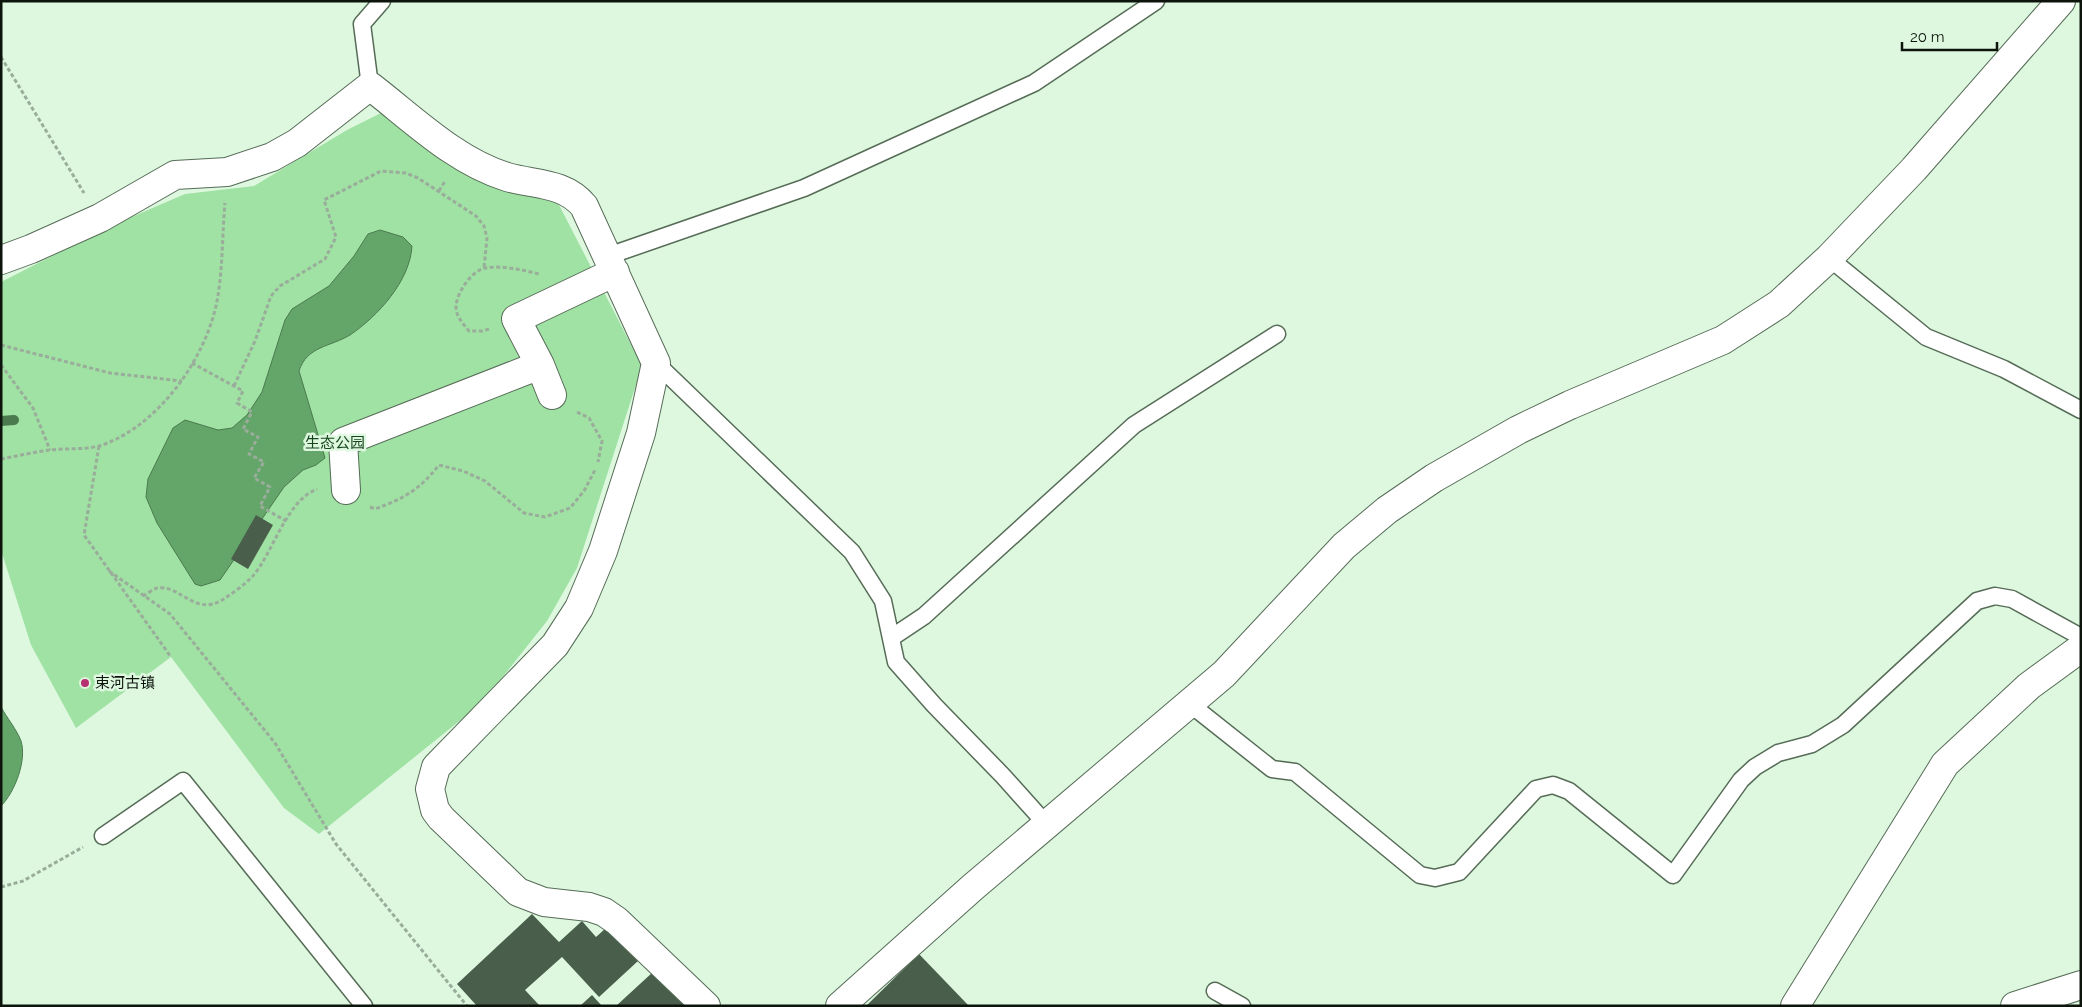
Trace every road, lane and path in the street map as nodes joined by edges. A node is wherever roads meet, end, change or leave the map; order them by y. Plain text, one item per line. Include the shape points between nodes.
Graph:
1 (382, 1) edge
2 (1156, 1) edge
3 (2061, 1) edge
4 (1, 56) edge
5 (370, 86) junction
6 (227, 172) junction
7 (100, 218) junction
8 (1829, 258) junction
9 (1, 260) edge
10 (611, 264) junction
11 (484, 268) dead end
12 (1277, 334) dead end
13 (1, 345) edge
14 (192, 363) junction
15 (656, 363) junction
16 (1, 365) edge
17 (540, 365) junction
18 (182, 381) junction
19 (234, 386) junction
20 (552, 395) joint
21 (2081, 410) edge
22 (98, 446) junction
23 (50, 450) junction
24 (1, 459) edge
25 (346, 490) junction
26 (286, 521) junction
27 (108, 571) junction
28 (143, 596) junction
29 (2081, 636) edge
30 (891, 638) junction
31 (2081, 648) edge
32 (170, 657) dead end
33 (1190, 704) junction
34 (1047, 825) junction
35 (103, 836) joint
36 (1, 887) edge
37 (2081, 985) edge
38 (1215, 990) dead end
39 (364, 1006) edge
40 (467, 1006) edge
41 (706, 1006) edge
42 (840, 1006) edge
43 (1242, 1006) edge
44 (1795, 1006) edge
45 (2015, 1006) edge

1 - 5 lane via 362,24
2 - 10 lane via 1034,83 804,188
3 - 8 street via 1934,147
4 - 7 path
5 - 6 street via 297,143 272,157
5 - 10 street via 467,160 508,177 561,188 578,198
6 - 7 street via 175,175
6 - 14 path via 217,301 209,328
7 - 9 street via 31,250
8 - 21 lane via 1926,337 2004,369
8 - 33 street via 1779,304 1723,340 1518,430 1434,478 1387,510 1344,546 1224,674
10 - 15 street
10 - 17 street via 516,319
11 - 19 path via 487,238 484,226 476,216 418,178 394,170 381,171 324,200 336,238 324,259 280,286 271,296
12 - 30 lane via 1134,425 924,616
13 - 18 path via 110,373
14 - 18 path
14 - 19 path
15 - 30 lane via 852,552 883,601
15 - 41 street via 641,433 623,492 580,608 555,645 436,767 430,789 433,804 441,818 518,892 544,902 572,904 604,912
16 - 23 path via 33,408
17 - 20 street
17 - 25 street via 343,442
18 - 22 path via 130,431
19 - 26 path via 243,391 236,403 252,412 243,428 258,437 249,454 264,462 254,478 270,487 260,506
20 - 25 path via 589,418 602,441 596,468 570,508 545,518 524,513 484,481 440,465 423,485 403,499 375,509 353,500
22 - 23 path
22 - 27 path via 84,535
23 - 24 path
25 - 26 path via 333,486 309,492 299,500
26 - 28 path via 252,577 227,598 203,605 156,588
27 - 28 path
27 - 32 path
28 - 40 path via 170,614 275,743 336,844
29 - 33 lane via 2012,599 1994,596 1977,602 1843,725 1812,744 1778,753 1755,767 1741,780 1673,875 1569,791 1553,785 1536,789 1459,872 1435,878 1420,875 1295,772 1272,769
30 - 34 lane via 896,662
31 - 44 street via 2029,686 1945,764
33 - 34 street
34 - 42 street
35 - 36 path via 23,881
35 - 39 lane via 184,781
37 - 45 street
38 - 43 lane

